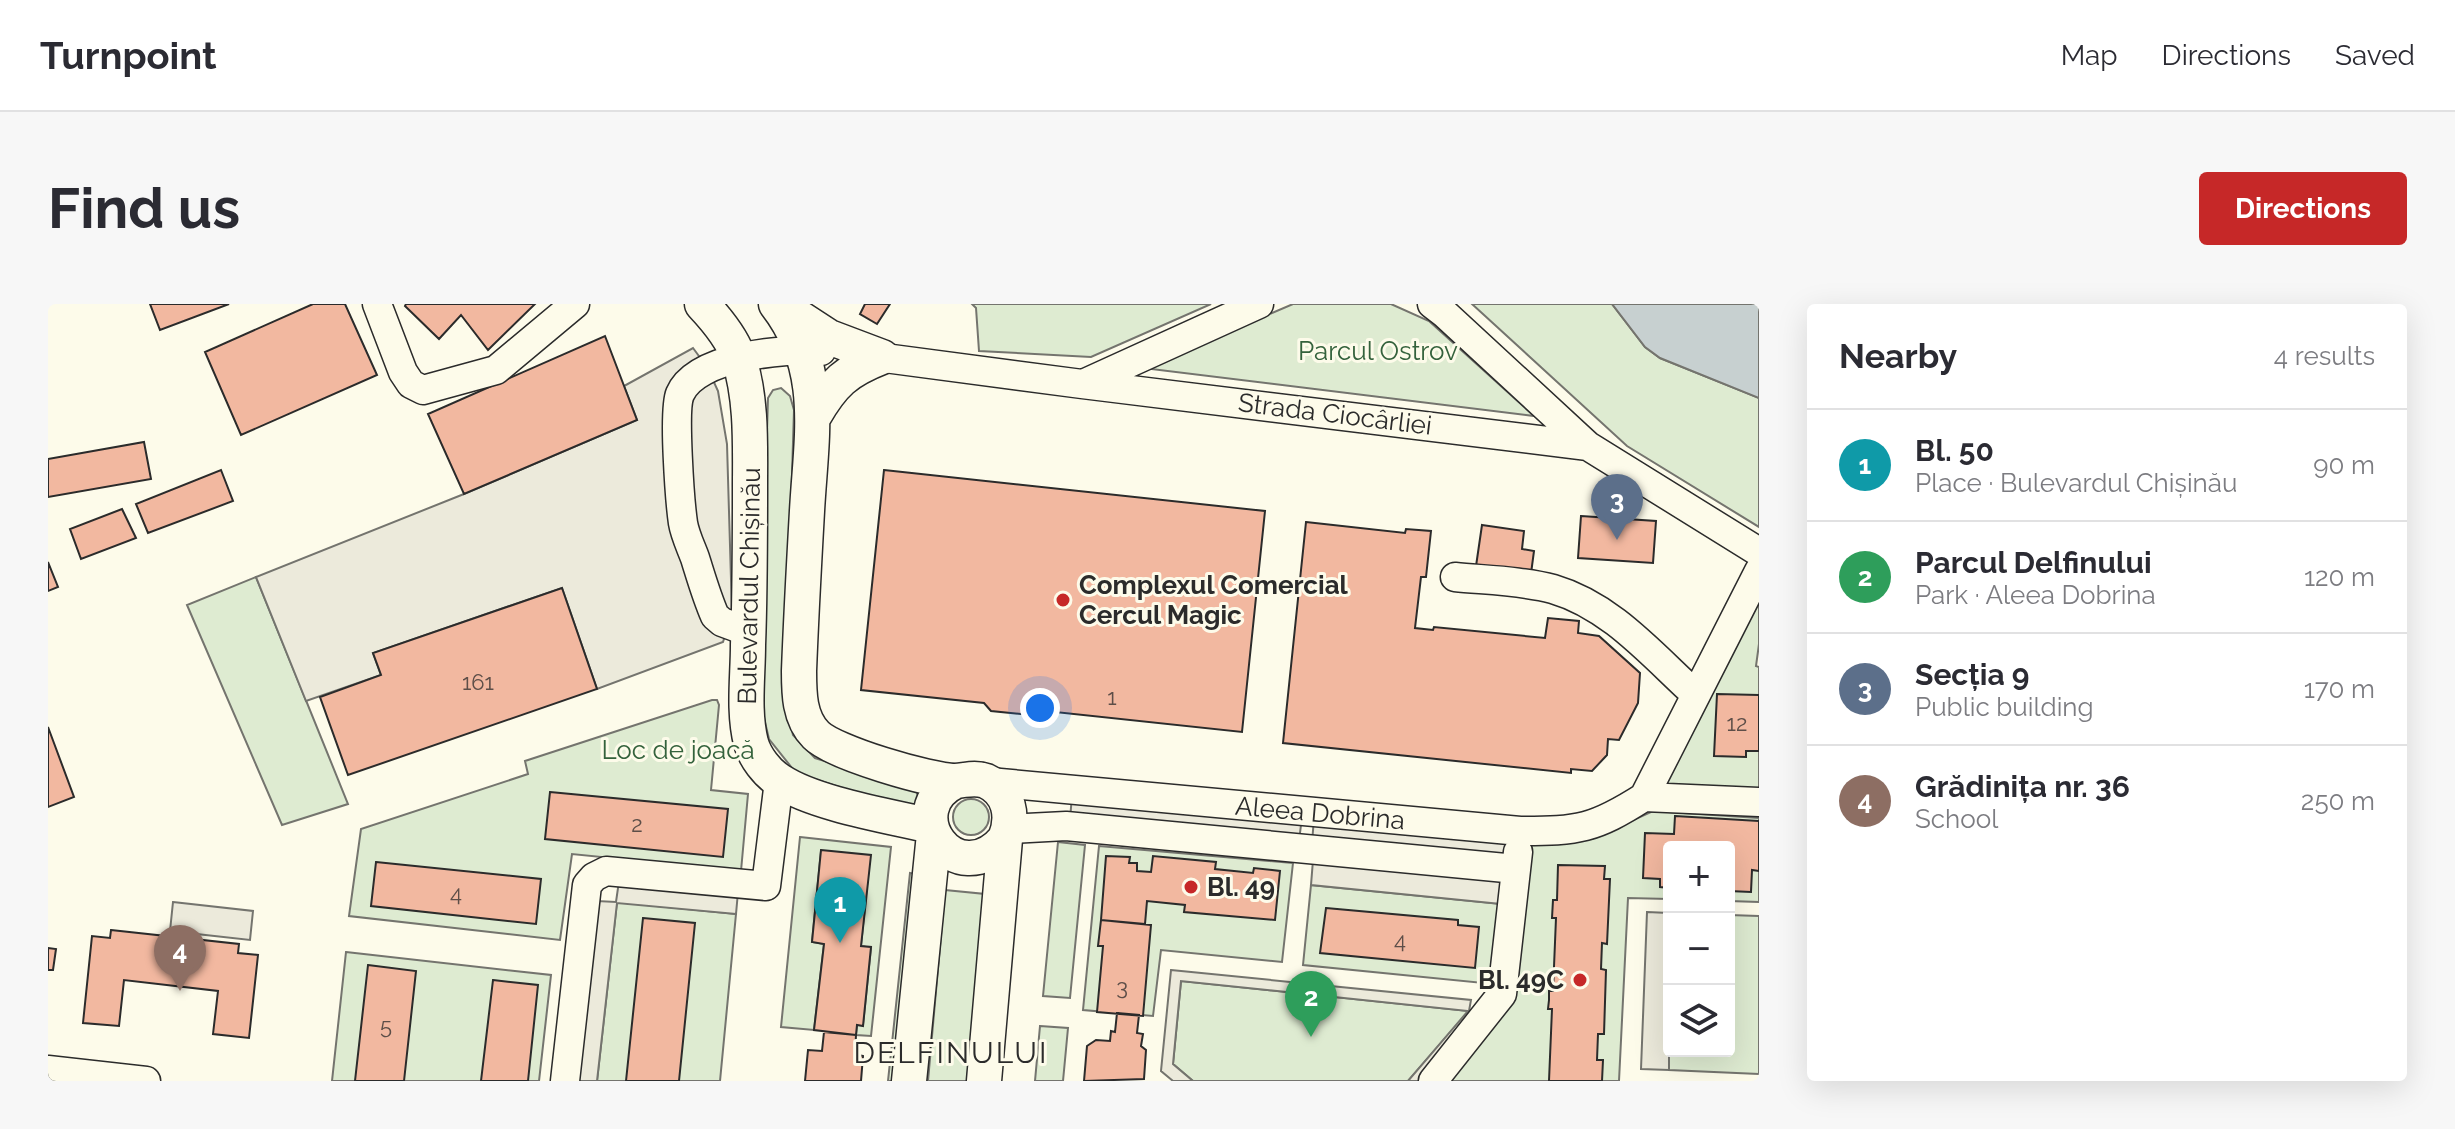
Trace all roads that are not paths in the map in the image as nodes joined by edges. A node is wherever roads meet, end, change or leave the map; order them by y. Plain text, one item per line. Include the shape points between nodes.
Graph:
1 (377, 304) edge
2 (575, 304) edge
3 (702, 304) edge
4 (778, 304) edge
5 (1259, 304) edge
6 (1432, 304) edge
7 (802, 349) junction
8 (739, 357) junction
9 (882, 357) junction
10 (1082, 384) junction
11 (814, 416) junction
12 (1588, 446) junction
13 (1759, 552) edge
14 (1759, 571) edge
15 (1455, 577) dead end
16 (749, 632) junction
17 (1695, 694) junction
18 (779, 781) junction
19 (972, 781) junction
20 (1644, 797) junction
21 (1759, 802) edge
22 (932, 830) junction
23 (1520, 831) junction
24 (1007, 834) junction
25 (1516, 869) junction
26 (48, 1070) edge
27 (145, 1081) edge
28 (565, 1081) edge
29 (909, 1081) edge
30 (984, 1081) edge
31 (1433, 1081) edge

1 - 2 street via 403,372 423,390 496,370
3 - 8 main road
4 - 7 main road, Bulevardul Chișinău
4 - 9 main road via 829,337
5 - 10 street
6 - 12 street, Strada Ciocârliei
7 - 8 street, Strada Ciocârliei
7 - 9 street, Strada Ciocârliei
7 - 11 main road, Bulevardul Chișinău
8 - 16 main road, Bulevardul Chișinău via 750,447
8 - 16 street, Strada Ciocârliei via 712,366 685,384 676,412 683,524 715,616
9 - 10 street, Strada Ciocârliei
9 - 11 main road via 847,373
10 - 12 street, Strada Ciocârliei
11 - 19 main road, Bulevardul Chișinău via 799,671 805,719 816,736 851,753 906,771
12 - 13 street, Strada Ciocârliei
14 - 17 street
15 - 17 street via 1550,588 1580,598 1608,614
16 - 18 main road, Bulevardul Chișinău via 752,747
17 - 20 street
18 - 22 main road, Bulevardul Chișinău via 822,799
18 - 28 street via 766,886 606,871 587,885
19 - 22 main road via 945,787 936,797
19 - 23 street, Aleea Dobrina
19 - 24 main road via 996,787 1007,801
20 - 21 street
20 - 23 street, Aleea Dobrina via 1590,826
22 - 24 main road, Bulevardul Chișinău via 950,853 969,858 990,853
22 - 29 main road
23 - 25 street
24 - 25 street, Aleea Dobrina via 1066,826
24 - 30 main road
25 - 31 street via 1502,994
26 - 27 street

